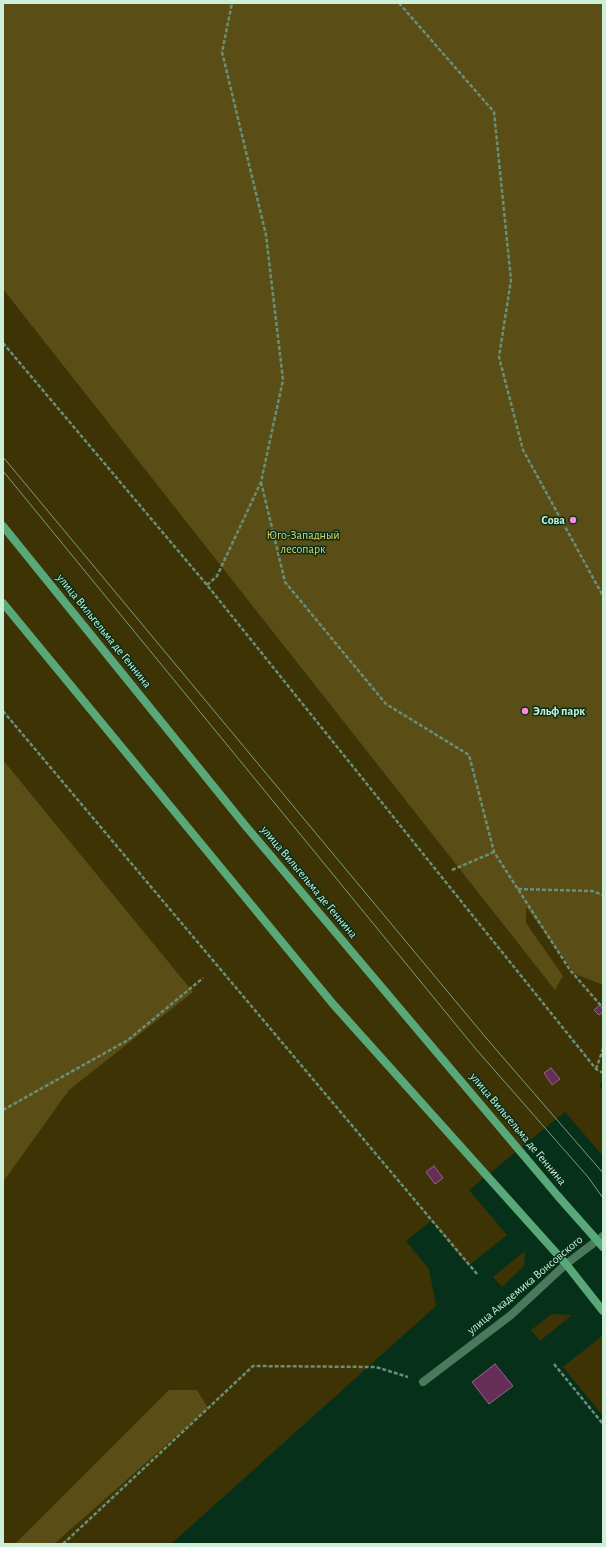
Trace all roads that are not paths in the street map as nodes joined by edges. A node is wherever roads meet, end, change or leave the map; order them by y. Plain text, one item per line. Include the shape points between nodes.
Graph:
1 (3, 526) edge
2 (3, 603) edge
3 (601, 1241) edge
4 (566, 1264) junction
5 (603, 1311) edge
6 (423, 1382) road end

1 - 3 main road, улица Вильгельма де Геннина via 244,824 547,1183
2 - 4 main road via 333,1004
3 - 4 street, улица Академика Вонсовского
4 - 5 main road
4 - 6 street, улица Академика Вонсовского via 511,1315

